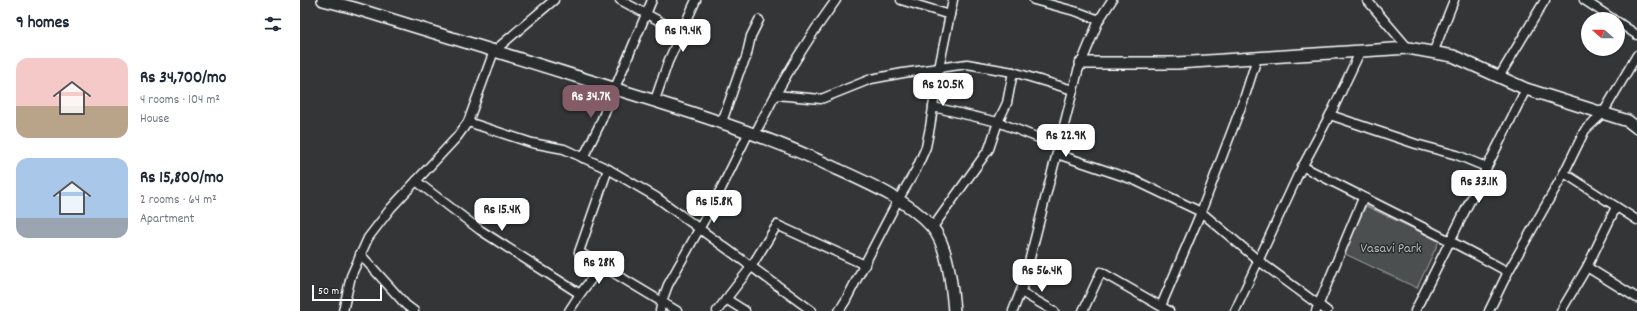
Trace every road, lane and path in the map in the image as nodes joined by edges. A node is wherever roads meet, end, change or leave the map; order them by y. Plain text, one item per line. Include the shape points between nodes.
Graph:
1 (323, 0) edge
2 (554, 0) edge
3 (620, 0) edge
4 (652, 0) edge
5 (696, 0) edge
6 (836, 0) edge
7 (901, 0) edge
8 (953, 0) edge
9 (1034, 0) edge
10 (1112, 0) edge
11 (1367, 0) edge
12 (1454, 0) edge
13 (1545, 0) edge
14 (1584, 0) edge
15 (1602, 12) edge
16 (646, 14) junction
17 (950, 15) junction
18 (759, 20) dead end
19 (1099, 20) junction
20 (1625, 27) edge
21 (682, 33) junction
22 (1637, 35) edge
23 (1408, 48) junction
24 (494, 51) junction
25 (1360, 52) junction
26 (1433, 53) junction
27 (1637, 55) edge
28 (1256, 58) junction
29 (1081, 63) junction
30 (939, 68) junction
31 (1013, 72) junction
32 (1499, 77) junction
33 (614, 88) junction
34 (1526, 89) junction
35 (1073, 90) junction
36 (776, 95) junction
37 (654, 100) junction
38 (933, 107) junction
39 (1603, 113) junction
40 (1330, 115) junction
41 (468, 122) junction
42 (722, 122) junction
43 (998, 122) junction
44 (1637, 128) edge
45 (752, 133) junction
46 (1058, 150) junction
47 (583, 158) junction
48 (1302, 166) junction
49 (1486, 167) junction
50 (608, 169) junction
51 (1564, 174) junction
52 (416, 181) junction
53 (1363, 198) junction
54 (898, 200) junction
55 (1616, 207) junction
56 (1201, 212) junction
57 (1637, 220) edge
58 (933, 227) junction
59 (699, 229) junction
60 (1450, 240) junction
61 (360, 254) junction
62 (1259, 261) junction
63 (865, 264) junction
64 (602, 265) junction
65 (751, 267) junction
66 (1587, 267) junction
67 (1508, 272) junction
68 (1021, 292) junction
69 (580, 294) junction
70 (1637, 298) edge
71 (726, 299) junction
72 (662, 301) junction
73 (1160, 306) junction
74 (405, 308) edge
75 (1317, 308) edge
76 (343, 311) edge
77 (414, 311) edge
78 (569, 311) edge
79 (660, 311) edge
80 (677, 311) edge
81 (717, 311) edge
82 (745, 311) edge
83 (812, 311) edge
84 (839, 311) edge
85 (954, 311) edge
86 (1014, 311) edge
87 (1054, 311) edge
88 (1083, 311) edge
89 (1169, 311) edge
90 (1235, 311) edge
91 (1327, 311) edge
92 (1415, 311) edge
93 (1489, 311) edge
94 (1561, 311) edge

1 - 24 main road
2 - 24 street
3 - 16 street
4 - 16 street
5 - 21 street
6 - 36 street via 814,30
7 - 17 street
8 - 17 street
9 - 19 street
10 - 19 street
11 - 23 street
12 - 26 street
13 - 32 street
14 - 15 street
16 - 21 street
16 - 33 street
17 - 30 street
18 - 42 street via 751,36 746,58
19 - 29 street
20 - 22 street
21 - 37 street
23 - 25 main road
23 - 26 main road
24 - 33 main road
24 - 41 street
25 - 28 main road
25 - 40 street
26 - 32 main road via 1453,56
27 - 39 street
28 - 29 main road via 1177,63
28 - 56 street via 1244,99
29 - 35 street
30 - 31 street via 966,64
30 - 36 street via 871,79 821,100
30 - 38 street
31 - 35 street
31 - 43 street via 1007,103
32 - 34 main road
33 - 37 main road
33 - 47 street
34 - 39 main road
34 - 49 street
35 - 46 street
36 - 45 street
37 - 42 main road
38 - 43 street
38 - 54 street via 926,147
39 - 44 main road via 1628,121
39 - 51 street via 1585,130
40 - 48 street
40 - 49 street via 1457,155
41 - 47 street via 532,143 564,149
41 - 52 street
42 - 45 main road
43 - 46 street
43 - 58 street via 989,150
45 - 54 main road via 800,151
45 - 59 street
46 - 56 street via 1134,180
46 - 68 street
47 - 50 street
48 - 53 street
48 - 62 street
49 - 60 street
50 - 59 street via 656,197
50 - 64 street via 579,252
51 - 55 street
51 - 67 street
52 - 61 street via 391,208 368,238
52 - 69 street via 480,230
53 - 60 street
53 - 75 street
54 - 58 main road
54 - 63 street
55 - 57 street
55 - 66 street
56 - 62 street
56 - 73 street
58 - 85 main road via 948,264
59 - 65 street
59 - 72 street
60 - 67 street
60 - 92 street
61 - 74 street
61 - 76 street via 349,282
62 - 75 street
62 - 90 street
63 - 65 street via 777,224
63 - 84 street
64 - 69 street
64 - 72 street
65 - 71 street
65 - 83 street
66 - 70 street
66 - 94 street
67 - 93 street
68 - 86 street
68 - 87 street
69 - 78 street
71 - 81 street
71 - 82 street
72 - 79 street
72 - 80 street
73 - 88 street via 1101,272
73 - 89 street
74 - 77 street
75 - 91 street

